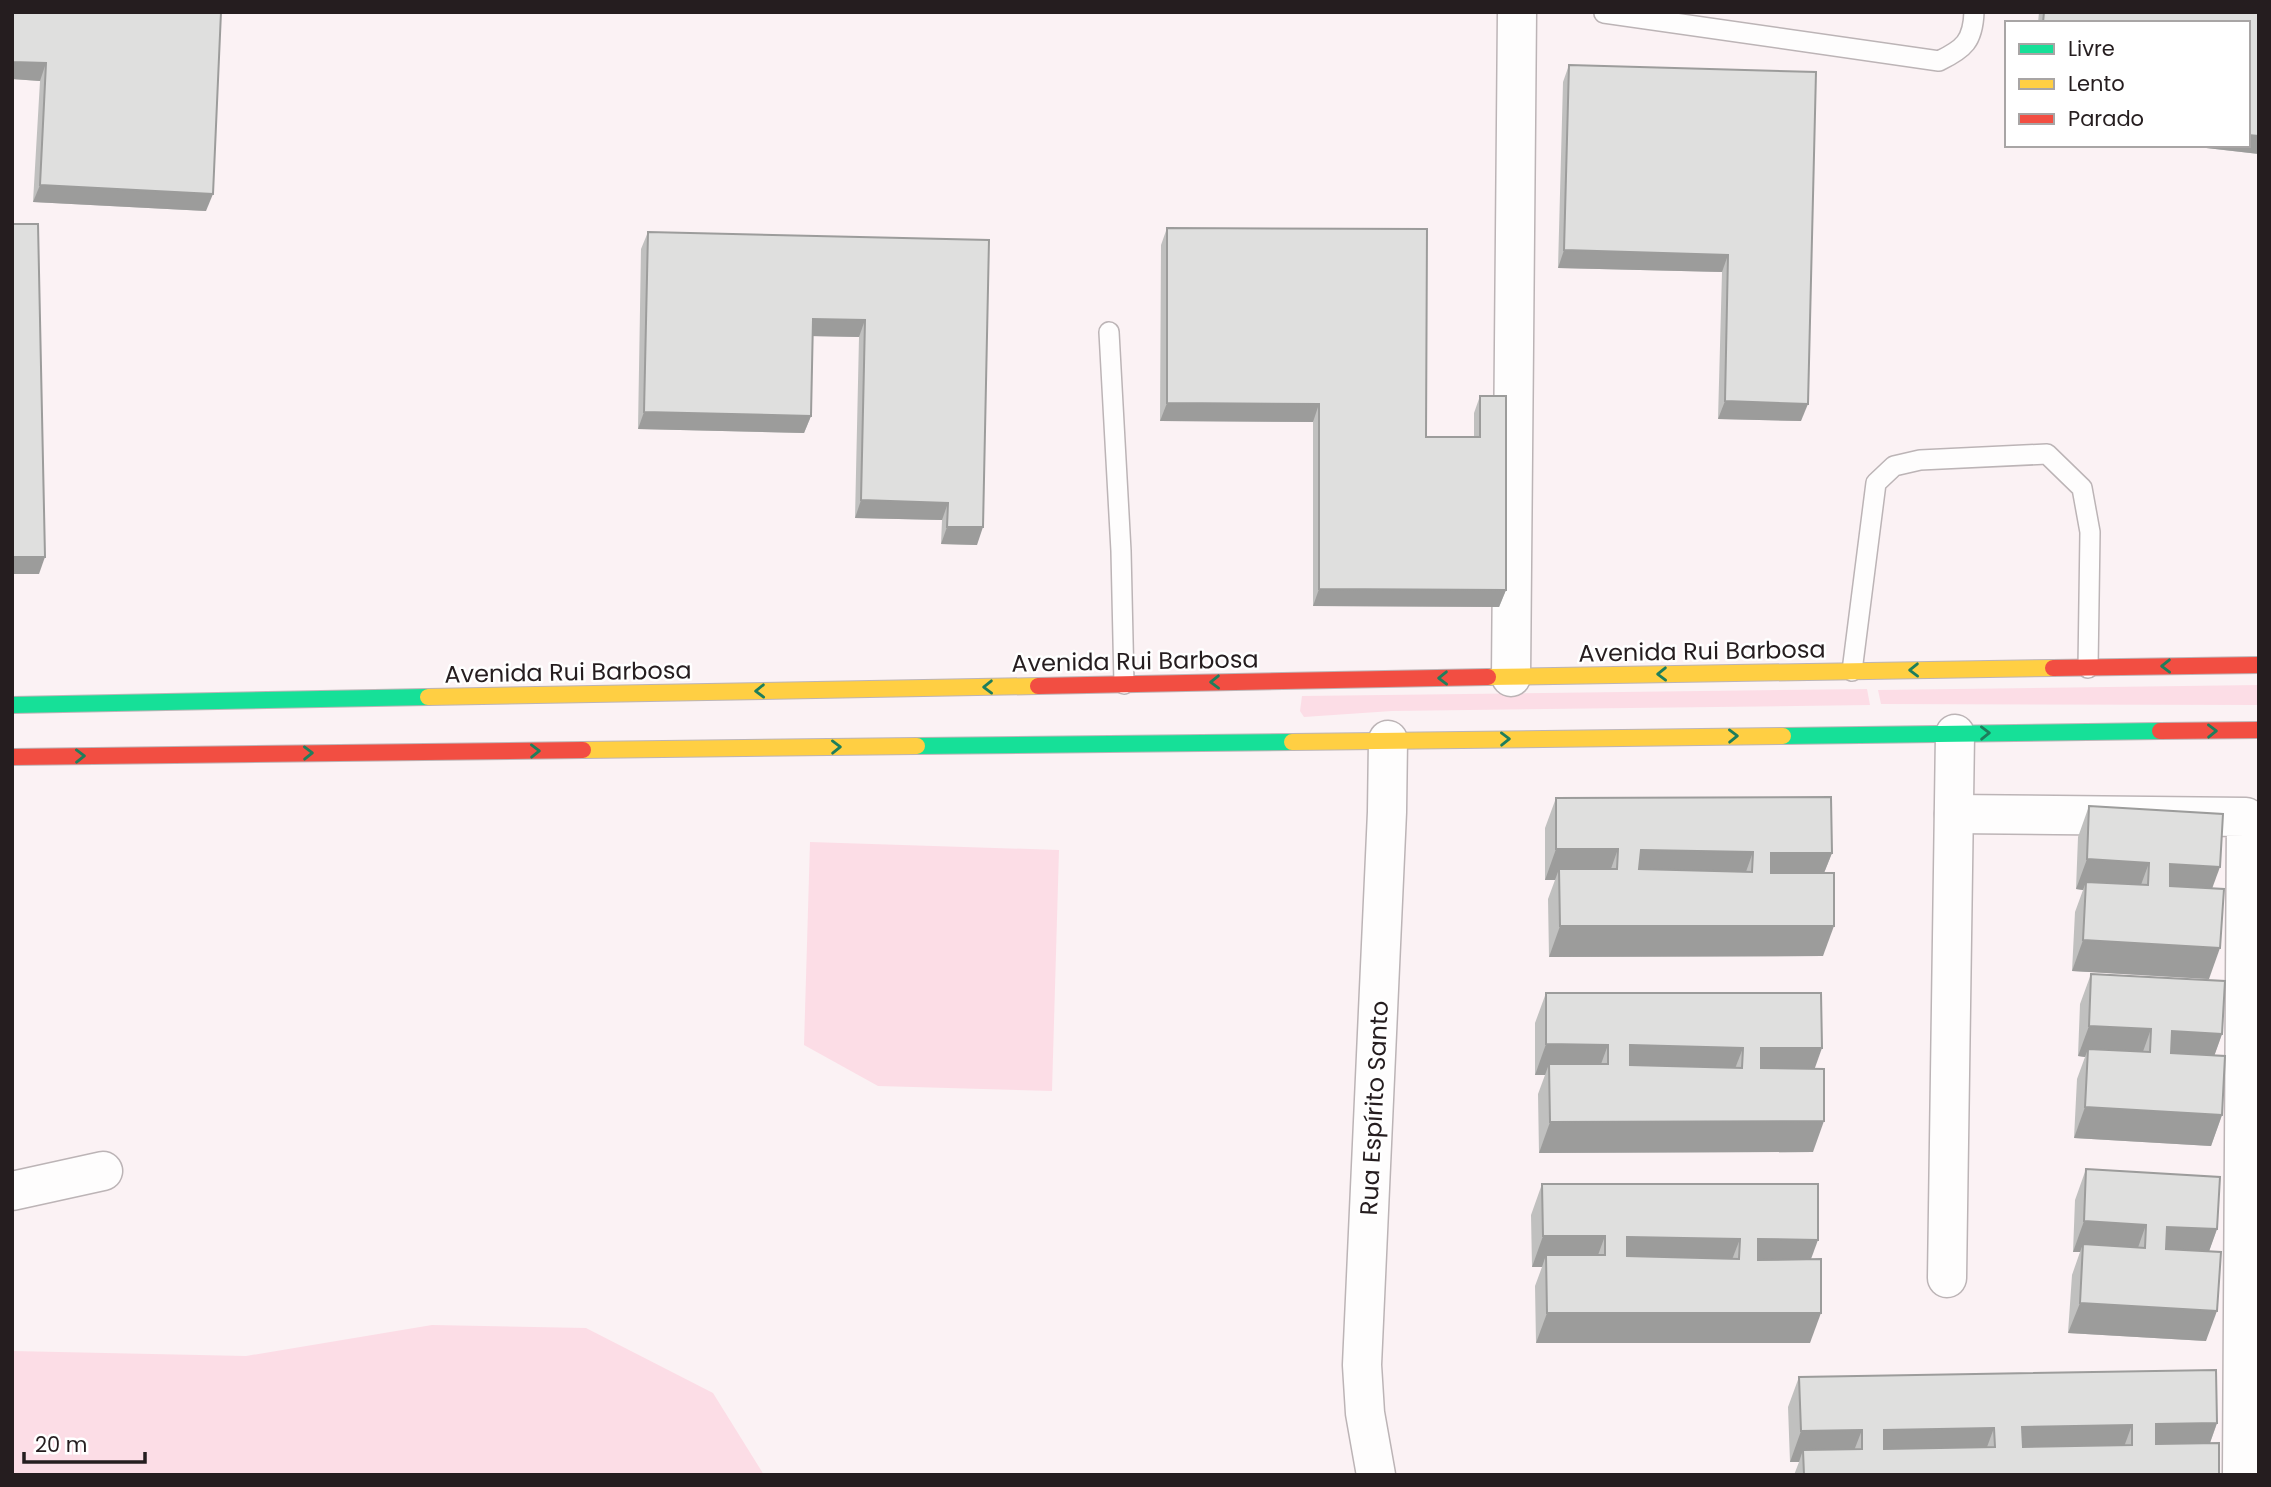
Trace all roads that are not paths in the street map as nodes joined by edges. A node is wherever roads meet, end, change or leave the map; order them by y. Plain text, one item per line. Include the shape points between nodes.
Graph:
1 (1517, 12) edge
2 (1974, 12) edge
3 (1604, 13) edge
4 (1109, 332) dead end
5 (2259, 665) edge
6 (2088, 668) junction
7 (1852, 671) junction
8 (1511, 677) junction
9 (1124, 684) junction
10 (12, 705) edge
11 (2259, 730) edge
12 (1955, 734) junction
13 (1388, 740) junction
14 (12, 757) edge
15 (1954, 814) junction
16 (103, 1171) dead end
17 (12, 1191) edge
18 (1947, 1278) dead end
19 (1377, 1475) edge
20 (2242, 1475) edge

1 - 8 street
2 - 3 lane via 1973,29 1965,45 1939,61
4 - 9 lane
5 -> 6 main road, Avenida Rui Barbosa
6 -> 7 main road, Avenida Rui Barbosa
6 - 7 lane via 2090,532 2082,488 2047,454 1920,460 1894,466 1877,484
7 -> 8 main road, Avenida Rui Barbosa
8 -> 9 main road, Avenida Rui Barbosa
9 -> 10 main road, Avenida Rui Barbosa
12 -> 11 main road
13 -> 12 main road
12 - 15 street
14 -> 13 main road
13 - 19 street, Rua Espírito Santo via 1362,1365 1365,1413
15 - 18 street
15 - 20 street via 2246,817
16 - 17 street

